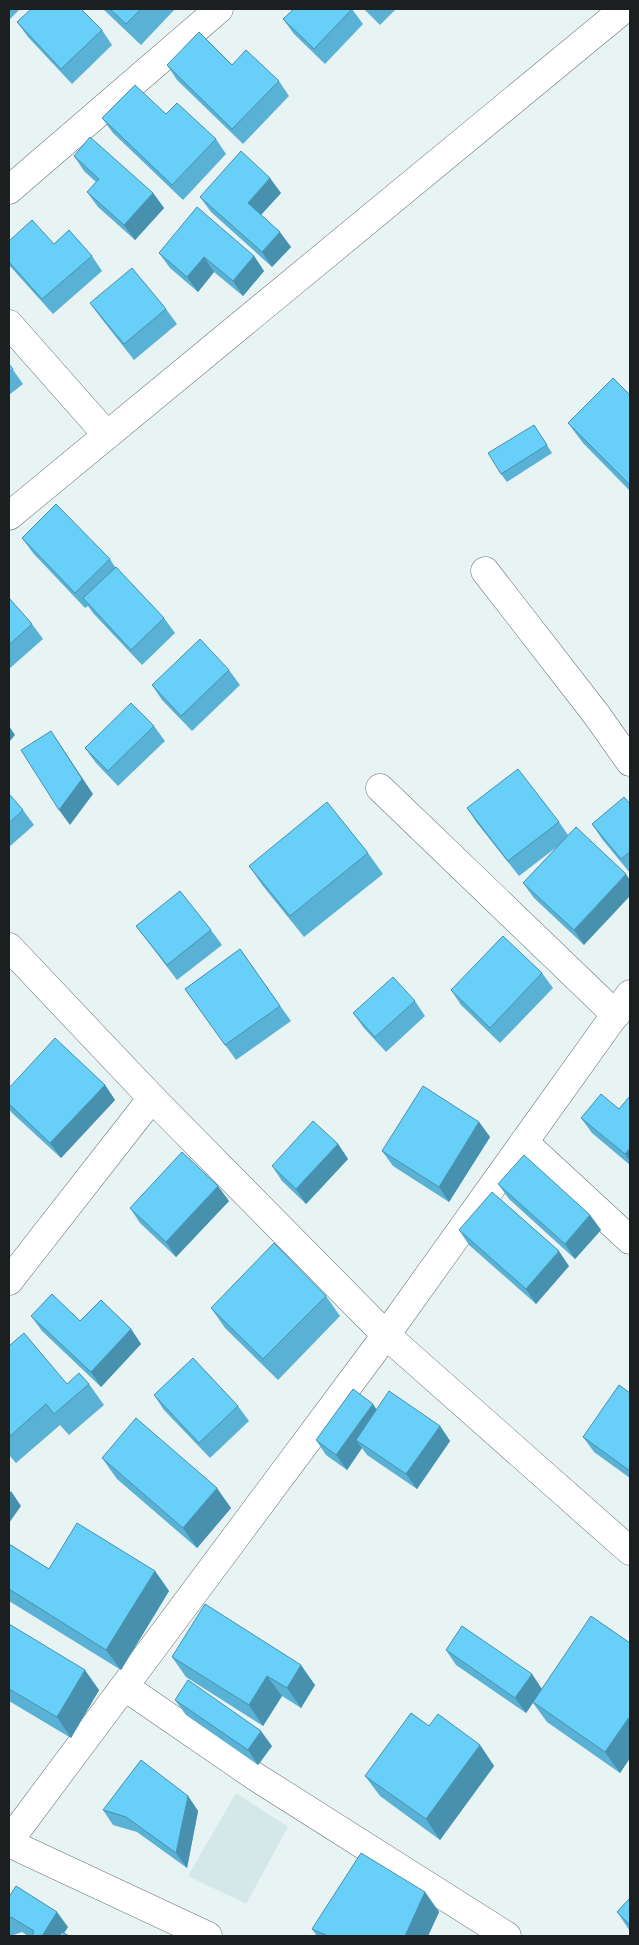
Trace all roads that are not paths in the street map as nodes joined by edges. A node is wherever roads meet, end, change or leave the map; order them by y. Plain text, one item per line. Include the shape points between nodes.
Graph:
1 (219, 9) edge
2 (624, 9) edge
3 (9, 190) edge
4 (9, 324) edge
5 (107, 435) junction
6 (9, 516) edge
7 (485, 571) dead end
8 (630, 762) edge
9 (380, 788) dead end
10 (9, 947) edge
11 (623, 1004) edge
12 (152, 1098) junction
13 (524, 1142) junction
14 (630, 1240) edge
15 (9, 1282) edge
16 (386, 1335) junction
17 (630, 1551) edge
18 (125, 1687) junction
19 (9, 1842) edge
20 (208, 1936) edge
21 (508, 1936) edge

1 - 3 street
2 - 5 street
4 - 5 street
5 - 6 street
7 - 8 street
9 - 11 street
10 - 12 street
11 - 13 street
12 - 15 street
12 - 16 street
13 - 14 street
13 - 16 street
16 - 17 street
16 - 18 street
18 - 19 street
18 - 21 street via 256,1778
19 - 20 street

